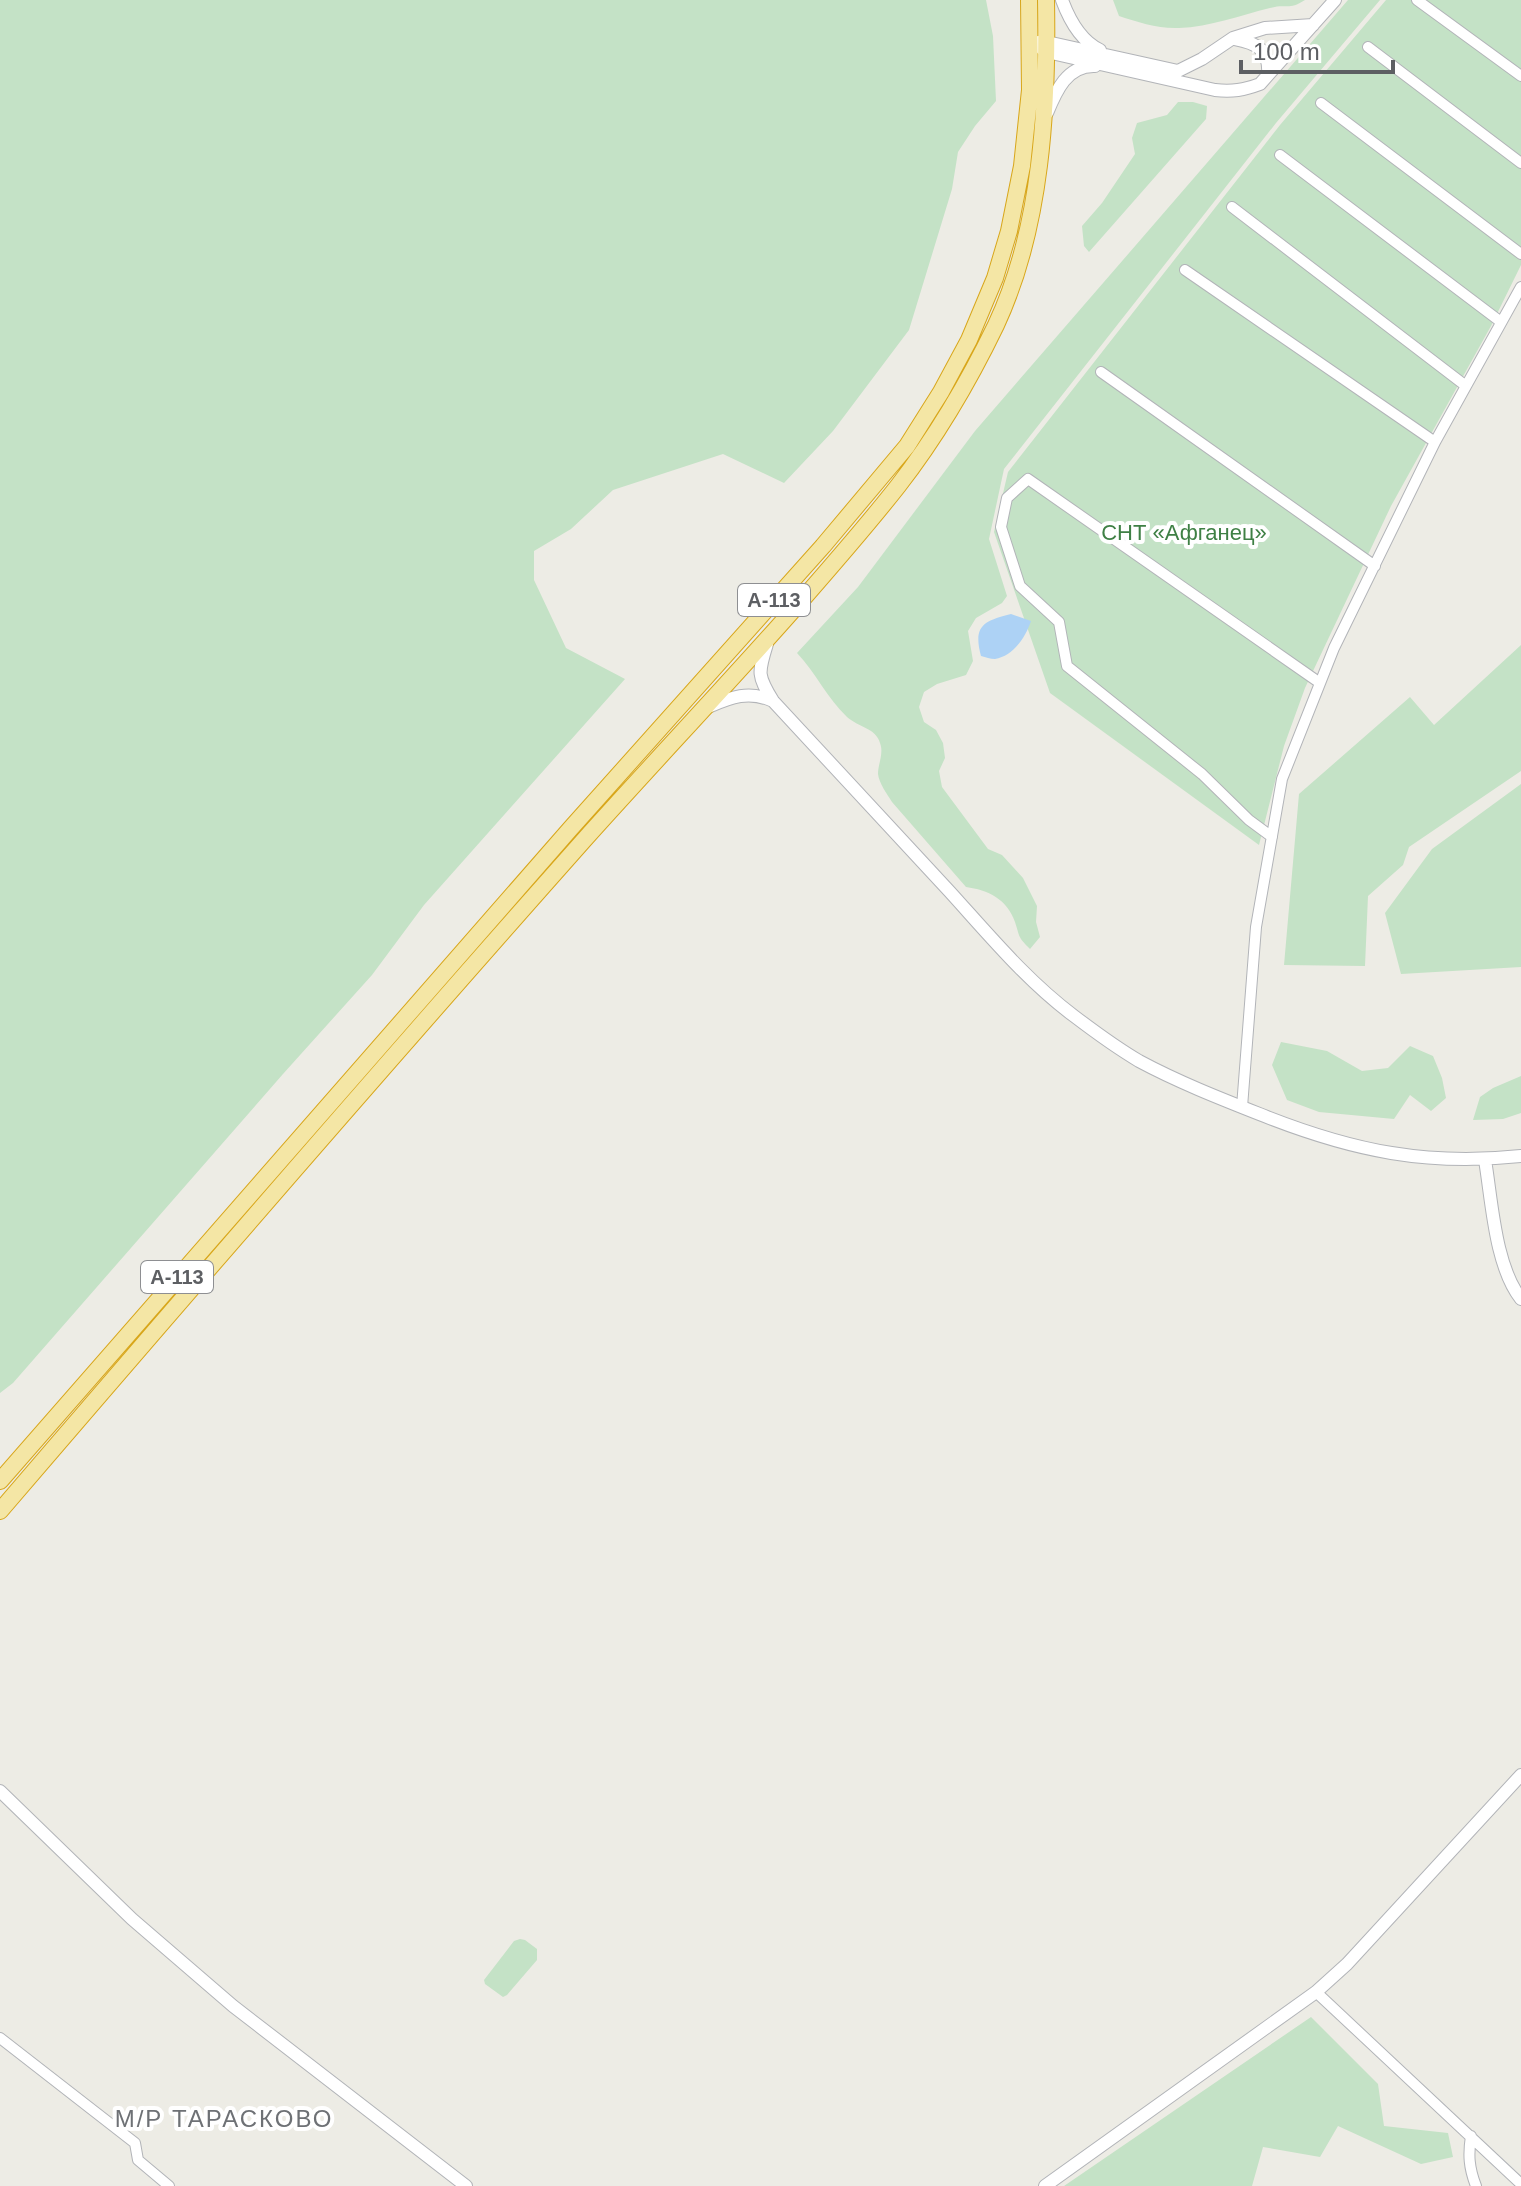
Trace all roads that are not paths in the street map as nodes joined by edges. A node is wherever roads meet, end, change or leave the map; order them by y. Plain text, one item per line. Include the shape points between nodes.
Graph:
1 (1029, 0) edge
2 (1046, 0) edge
3 (1062, 0) edge
4 (1335, 0) edge
5 (1417, 0) edge
6 (1313, 25) junction
7 (1233, 38) junction
8 (1042, 45) junction
9 (1368, 47) dead end
10 (1112, 62) junction
11 (1268, 75) junction
12 (1521, 76) edge
13 (1321, 103) dead end
14 (1044, 120) junction
15 (1280, 155) dead end
16 (1521, 163) edge
17 (1232, 207) dead end
18 (1521, 254) edge
19 (1185, 270) dead end
20 (1521, 287) edge
21 (1501, 322) junction
22 (1101, 372) dead end
23 (1466, 386) junction
24 (1435, 442) junction
25 (1375, 566) junction
26 (769, 636) junction
27 (1320, 683) junction
28 (773, 701) junction
29 (704, 709) junction
30 (1272, 837) junction
31 (1242, 1107) junction
32 (1521, 1156) edge
33 (1485, 1160) junction
34 (1521, 1299) edge
35 (0, 1481) edge
36 (0, 1511) edge
37 (1521, 1775) edge
38 (0, 1791) edge
39 (1316, 1992) junction
40 (0, 2038) edge
41 (1471, 2136) junction
42 (1521, 2184) edge
43 (169, 2186) edge
44 (466, 2186) edge
45 (1045, 2186) edge
46 (1476, 2186) edge

1 - 8 highway, А-113
2 - 8 highway, А-113
3 - 10 street via 1080,34
4 - 6 street
5 - 12 street
6 - 7 street via 1265,28
6 - 11 street
7 - 10 street via 1178,71
7 - 11 street via 1266,54
8 - 10 street
8 - 14 highway, А-113
8 - 35 highway, А-113 via 1030,90 1022,166 995,278 969,340 907,446
9 - 16 street
10 - 11 street via 1231,92 1260,84
10 - 14 street via 1077,69 1066,77
13 - 18 street
14 - 26 highway, А-113 via 1013,283 985,345 900,484
15 - 21 street
17 - 23 street
19 - 24 street
20 - 21 street
21 - 23 street
22 - 25 street
23 - 24 street
24 - 25 street
25 - 27 street
26 - 28 street via 760,677
26 - 29 highway, А-113
27 - 30 street via 1282,779
27 - 30 street via 1028,479 1007,498 1001,527 1020,586 1059,622 1067,666
28 - 29 street via 741,694
28 - 31 street via 1051,998 1138,1060
29 - 36 highway, А-113 via 314,1147
30 - 31 street via 1256,927
31 - 33 street via 1367,1150
32 - 33 street
33 - 34 street via 1502,1263
37 - 39 street
38 - 44 street via 132,1919 233,2006
39 - 41 street
39 - 45 street
40 - 43 street via 135,2143 138,2160
41 - 42 street
41 - 46 street via 1468,2153

